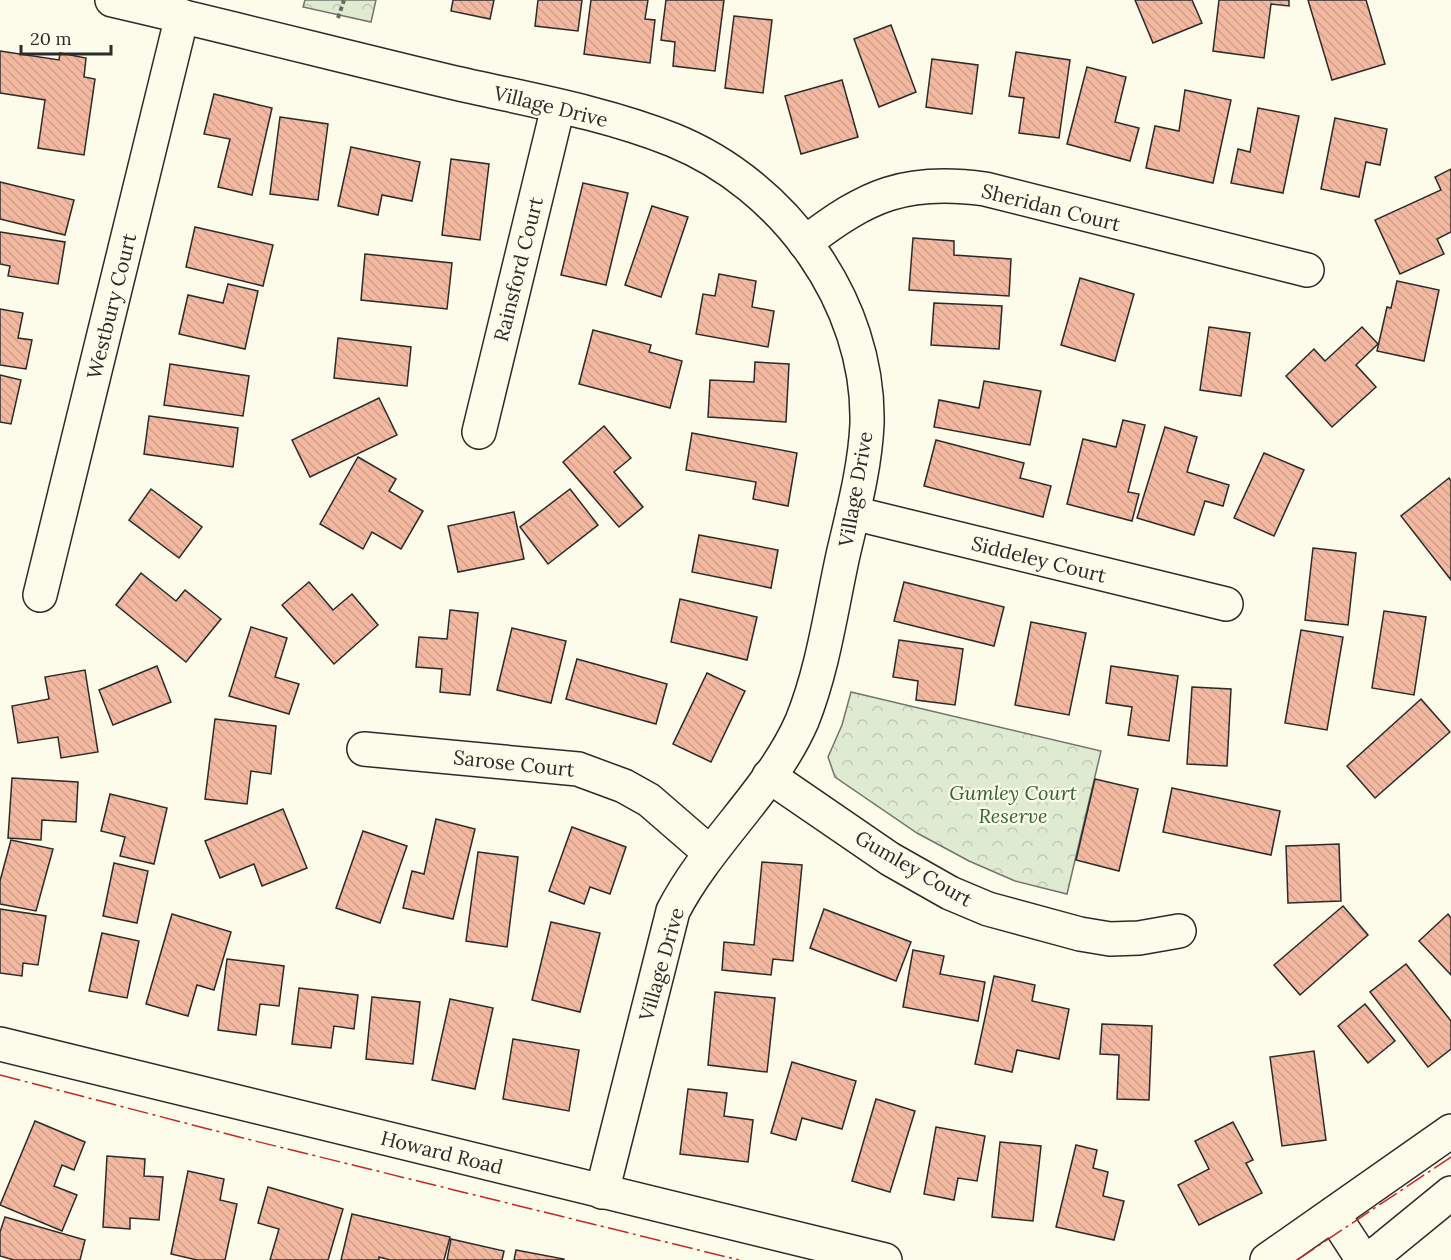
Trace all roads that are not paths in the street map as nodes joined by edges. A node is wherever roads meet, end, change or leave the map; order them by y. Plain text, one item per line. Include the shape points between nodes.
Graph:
1 (112, 0) edge
2 (182, 16) junction
3 (558, 107) junction
4 (805, 243) junction
5 (1307, 270) dead end
6 (479, 432) dead end
7 (853, 513) junction
8 (40, 595) dead end
9 (1226, 604) dead end
10 (364, 748) dead end
11 (769, 776) junction
12 (709, 852) junction
13 (1179, 931) dead end
14 (0, 1044) edge
15 (1451, 1131) edge
16 (602, 1192) junction
17 (1451, 1192) edge
18 (1451, 1211) edge
19 (1333, 1214) junction
20 (885, 1260) edge
21 (1267, 1260) edge
22 (1363, 1260) edge
23 (1370, 1260) edge

1 - 2 street, Village Drive
2 - 3 street, Village Drive
2 - 8 street, Westbury Court
3 - 4 street, Village Drive via 634,126 676,142 729,170 767,198
3 - 6 street, Rainsford Court
4 - 5 street, Sheridan Court via 843,214 880,196 924,186 955,185 985,189
4 - 7 street, Village Drive via 836,291 852,332 864,383 866,433
7 - 9 street, Siddeley Court
7 - 11 street, Village Drive via 813,685 789,747
10 - 12 street, Sarose Court via 578,769 649,800
11 - 12 street, Village Drive
11 - 13 street, Gumley Court via 890,859 988,909 1110,939
12 - 16 street, Village Drive via 687,884 665,935
14 - 16 street, Howard Road
15 - 19 street
16 - 20 street, Howard Road
17 - 23 street
18 - 23 street
19 - 21 street
19 - 22 street

